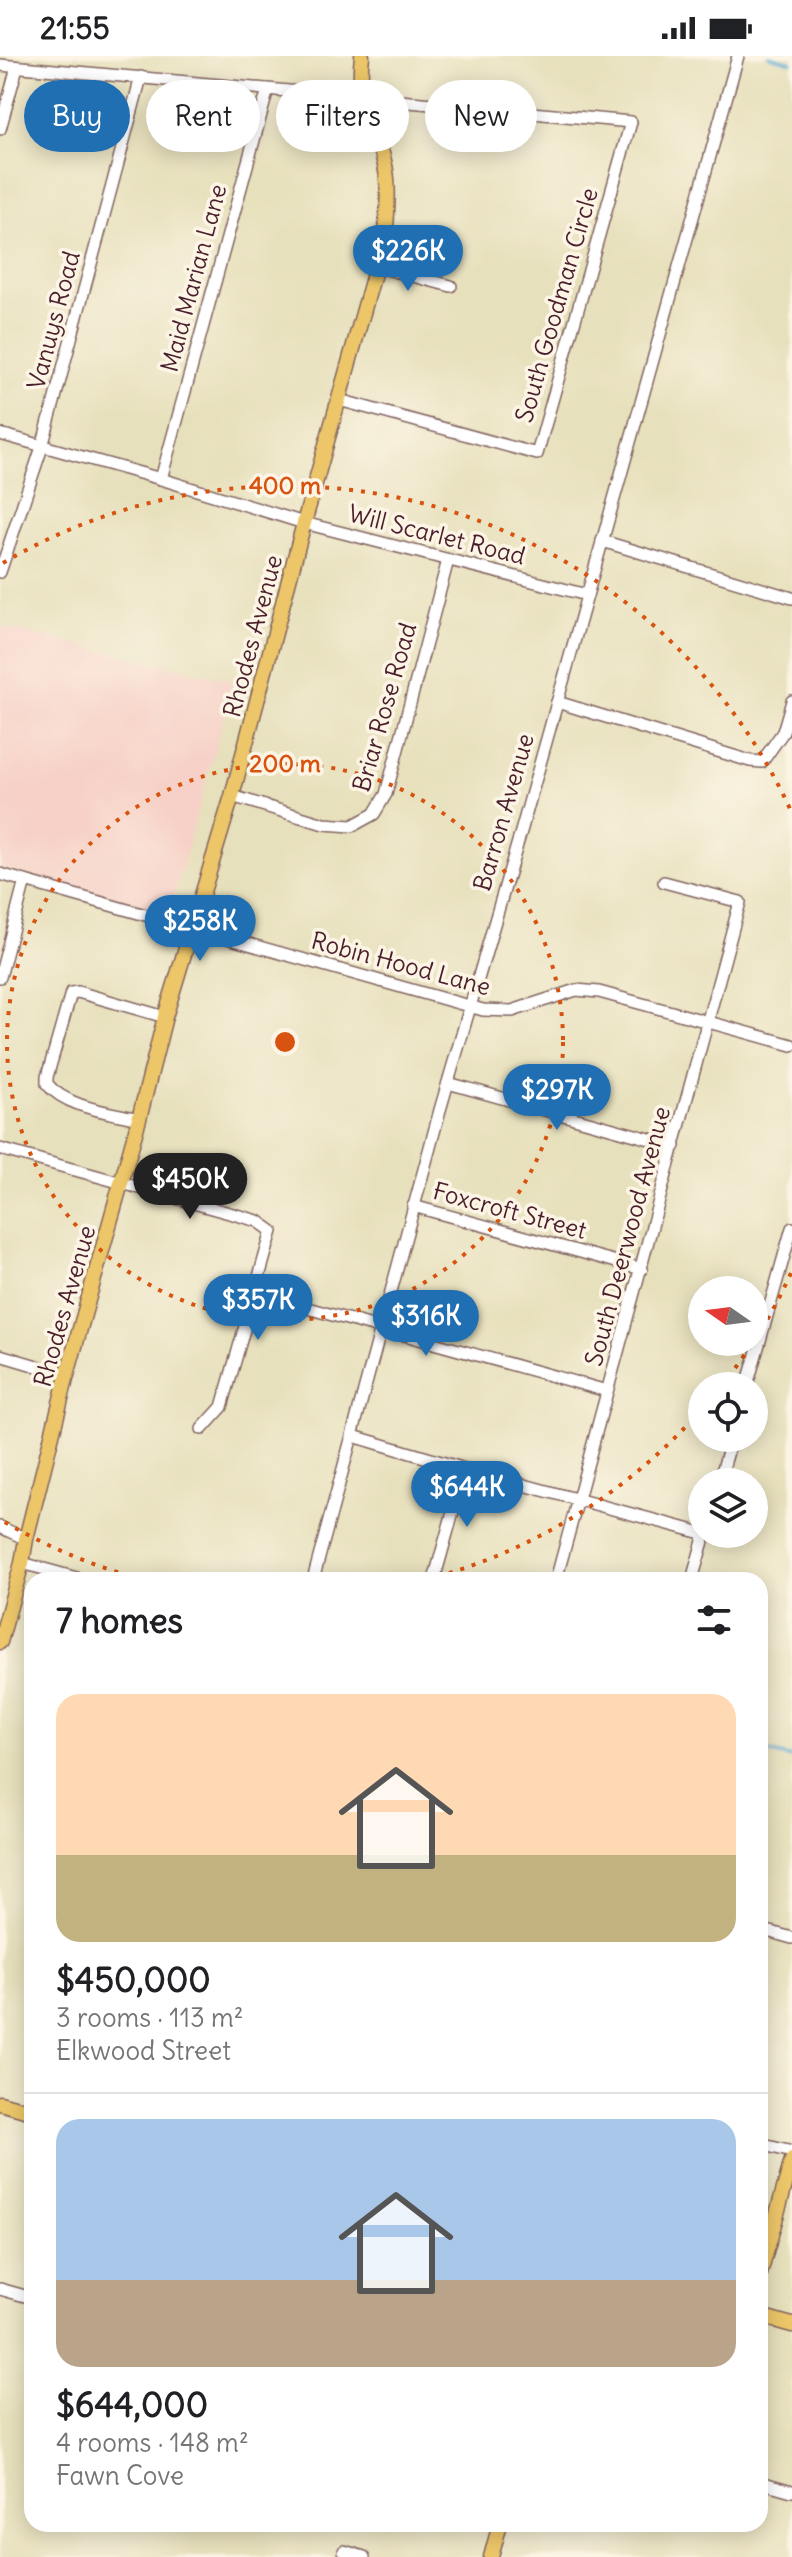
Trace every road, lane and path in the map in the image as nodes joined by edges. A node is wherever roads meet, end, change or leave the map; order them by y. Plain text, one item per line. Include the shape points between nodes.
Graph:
1 (362, 56) edge
2 (738, 56) edge
3 (0, 65) edge
4 (17, 67) junction
5 (141, 77) junction
6 (361, 80) edge
7 (268, 89) junction
8 (276, 90) edge
9 (409, 102) edge
10 (0, 129) edge
11 (381, 152) edge
12 (375, 266) junction
13 (451, 286) dead end
14 (339, 400) junction
15 (0, 434) edge
16 (42, 447) junction
17 (161, 479) junction
18 (304, 523) junction
19 (602, 541) junction
20 (448, 560) junction
21 (0, 572) edge
22 (587, 595) junction
23 (792, 598) edge
24 (792, 701) edge
25 (557, 702) junction
26 (232, 796) junction
27 (0, 874) edge
28 (25, 881) junction
29 (664, 882) dead end
30 (190, 928) junction
31 (0, 977) edge
32 (469, 1006) junction
33 (165, 1017) junction
34 (708, 1023) junction
35 (792, 1045) edge
36 (448, 1083) junction
37 (139, 1119) junction
38 (675, 1146) junction
39 (0, 1149) edge
40 (121, 1183) junction
41 (413, 1206) junction
42 (792, 1228) edge
43 (642, 1269) junction
44 (253, 1293) junction
45 (380, 1327) junction
46 (0, 1355) edge
47 (751, 1372) edge
48 (67, 1375) junction
49 (607, 1391) junction
50 (202, 1429) dead end
51 (353, 1436) junction
52 (465, 1469) junction
53 (579, 1498) junction
54 (0, 1527) edge
55 (688, 1530) edge
56 (26, 1539) junction
57 (700, 1548) edge
58 (22, 1563) junction
59 (55, 1572) edge
60 (315, 1572) edge
61 (436, 1572) edge
62 (558, 1572) edge
63 (694, 1572) edge
64 (0, 1642) edge
65 (768, 1931) edge
66 (792, 1938) edge
67 (0, 2103) edge
68 (24, 2110) edge
69 (768, 2146) edge
70 (792, 2152) edge
71 (792, 2160) edge
72 (768, 2235) edge
73 (0, 2289) edge
74 (24, 2296) edge
75 (768, 2318) edge
76 (792, 2325) edge
77 (768, 2484) edge
78 (792, 2491) edge
79 (498, 2532) edge
80 (344, 2551) dead end
81 (364, 2557) edge
82 (491, 2557) edge

1 - 6 main road, Rhodes Avenue
2 - 19 street, Barron Avenue
3 - 4 street
4 - 5 street
4 - 10 street
5 - 7 street
5 - 16 street, Vanuys Road
7 - 8 street
7 - 17 street, Maid Marian Lane
9 - 14 street, South Goodman Circle via 631,122 537,454
11 - 12 main road, Rhodes Avenue via 388,195 386,231
12 - 13 street
12 - 14 main road, Rhodes Avenue
14 - 18 main road, Rhodes Avenue
15 - 16 street, Will Scarlet Road
16 - 17 street, Will Scarlet Road
16 - 21 street, Vanuys Road
17 - 18 street, Will Scarlet Road
18 - 20 street, Will Scarlet Road
18 - 26 main road, Rhodes Avenue
19 - 22 street, Barron Avenue
19 - 23 street
20 - 22 street, Will Scarlet Road
20 - 26 street, Briar Rose Road via 386,794 374,814 352,826 324,824
22 - 25 street, Barron Avenue
24 - 25 street via 783,732 762,762
25 - 32 street, Barron Avenue
26 - 30 main road, Rhodes Avenue
27 - 28 street, Robin Hood Lane
28 - 30 street, Robin Hood Lane
28 - 31 street
29 - 34 street, South Deerwood Avenue via 740,902
30 - 32 street, Robin Hood Lane
30 - 33 main road, Rhodes Avenue
32 - 34 street, Robin Hood Lane via 512,1011 576,990
32 - 36 street, Barron Avenue
33 - 37 main road, Rhodes Avenue
33 - 37 street via 71,993 47,1077 51,1089 81,1105
34 - 35 street, Robin Hood Lane
34 - 38 street, South Deerwood Avenue
36 - 38 street
36 - 41 street, Barron Avenue
37 - 40 main road, Rhodes Avenue
38 - 43 street, South Deerwood Avenue
39 - 40 street
40 - 44 street via 258,1221 272,1231
40 - 48 main road, Rhodes Avenue
41 - 43 street, Foxcroft Street
41 - 45 street, Barron Avenue
42 - 47 street
43 - 49 street, South Deerwood Avenue
44 - 45 street
44 - 50 street via 222,1407
45 - 49 street
45 - 51 street, Barron Avenue
46 - 48 street
48 - 56 main road, Rhodes Avenue
49 - 53 street, South Deerwood Avenue
51 - 52 street
51 - 60 street, Barron Avenue
52 - 53 street
52 - 61 street
53 - 55 street
53 - 62 street, South Deerwood Avenue
54 - 56 street
56 - 58 main road, Rhodes Avenue
57 - 63 street
58 - 59 street
58 - 64 main road, Rhodes Avenue
65 - 66 street
67 - 68 main road
69 - 70 street
71 - 72 main road
73 - 74 street
75 - 76 main road
77 - 78 street
79 - 82 main road
80 - 81 street

